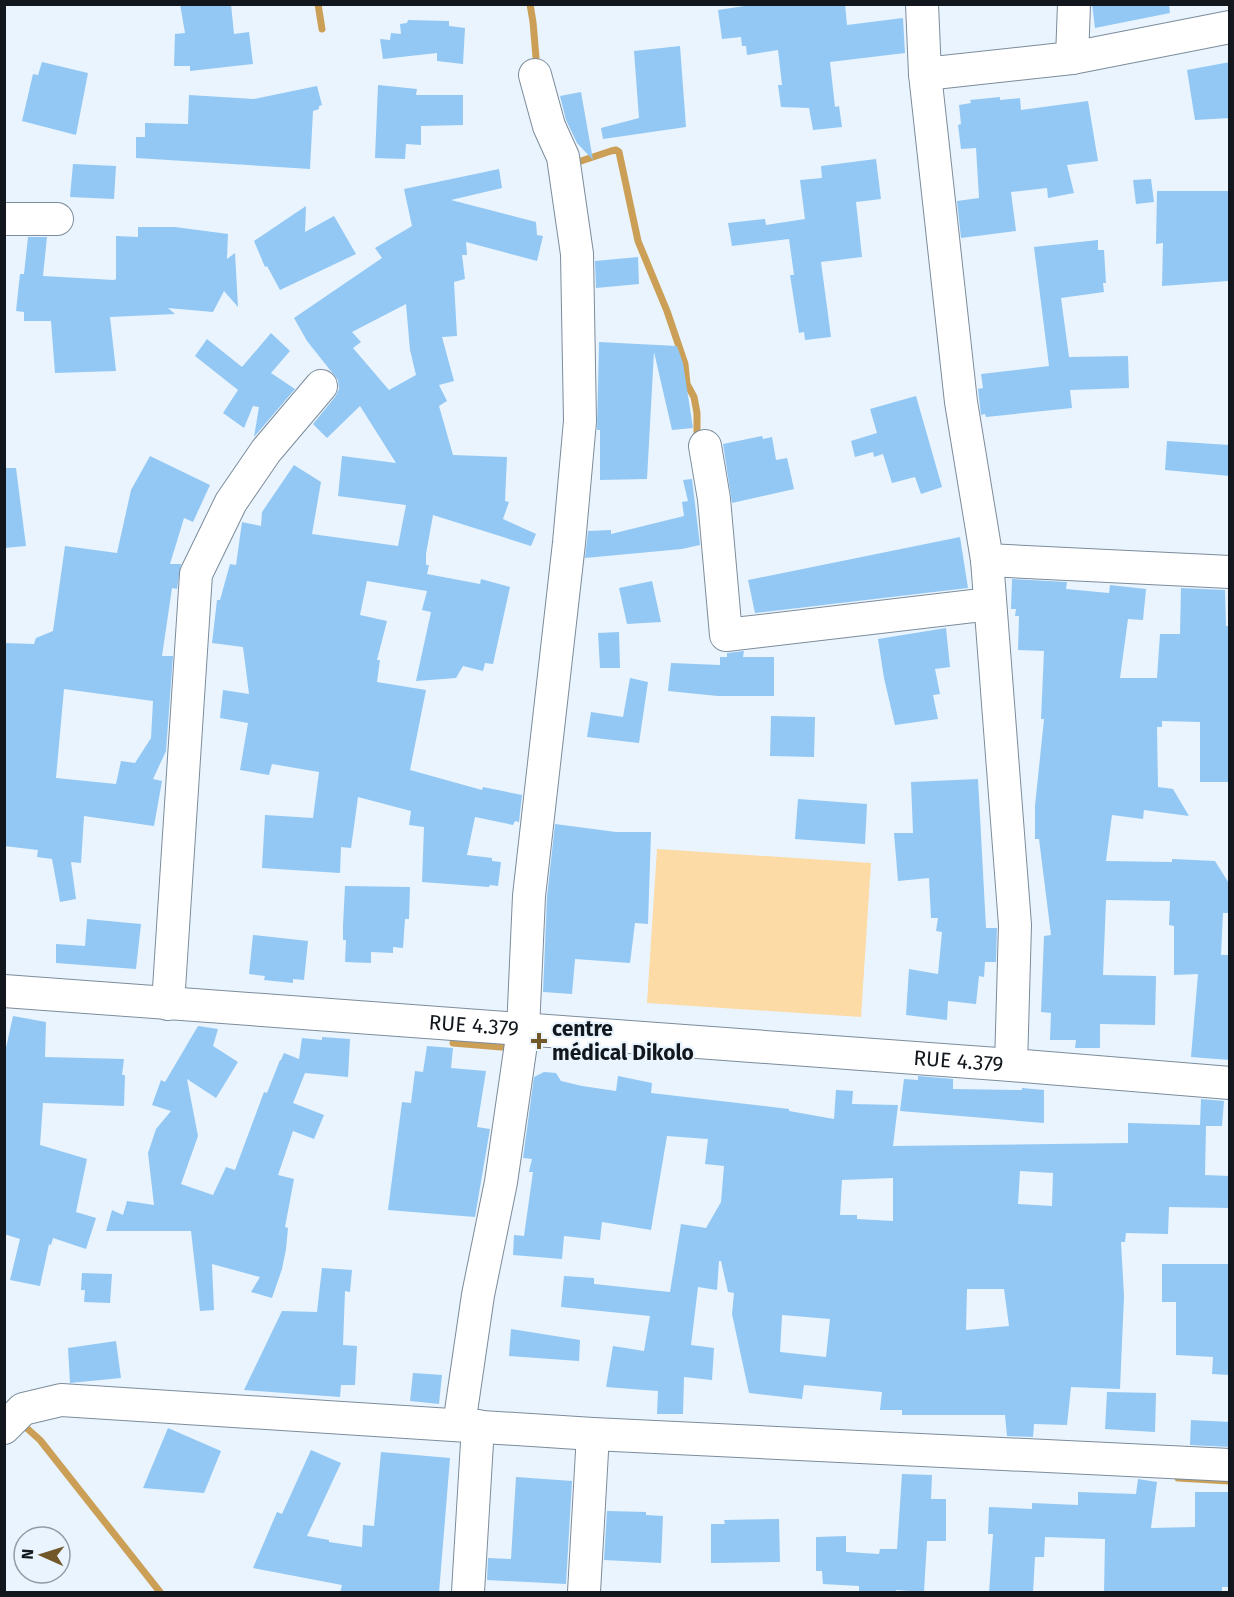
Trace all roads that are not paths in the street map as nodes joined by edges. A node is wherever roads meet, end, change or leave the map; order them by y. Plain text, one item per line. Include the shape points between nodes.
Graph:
1 (922, 4) edge
2 (1074, 4) edge
3 (1230, 27) edge
4 (1072, 58) junction
5 (925, 74) junction
6 (535, 75) dead end
7 (4, 219) edge
8 (57, 219) dead end
9 (321, 386) dead end
10 (705, 446) dead end
11 (987, 560) junction
12 (1230, 572) edge
13 (990, 604) junction
14 (4, 991) edge
15 (168, 1004) junction
16 (523, 1030) junction
17 (1011, 1065) junction
18 (1230, 1083) edge
19 (14, 1418) edge
20 (468, 1425) junction
21 (593, 1434) junction
22 (1230, 1465) edge
23 (468, 1593) edge
24 (584, 1593) edge

1 - 5 street
2 - 4 street
3 - 4 street
4 - 5 street
5 - 11 street via 961,402
6 - 16 street via 549,126 563,158 578,254 580,421 529,896
7 - 8 street
9 - 15 street via 266,451 231,502 196,574
10 - 13 street via 714,499 726,635
11 - 12 street
11 - 13 street
13 - 17 street via 1015,925
14 - 15 street, RUE 4.379
15 - 16 street, RUE 4.379
16 - 17 street, RUE 4.379
16 - 20 street via 501,1182 478,1295
17 - 18 street, RUE 4.379
19 - 20 street via 61,1400
20 - 21 street
20 - 23 street
21 - 22 street
21 - 24 street

